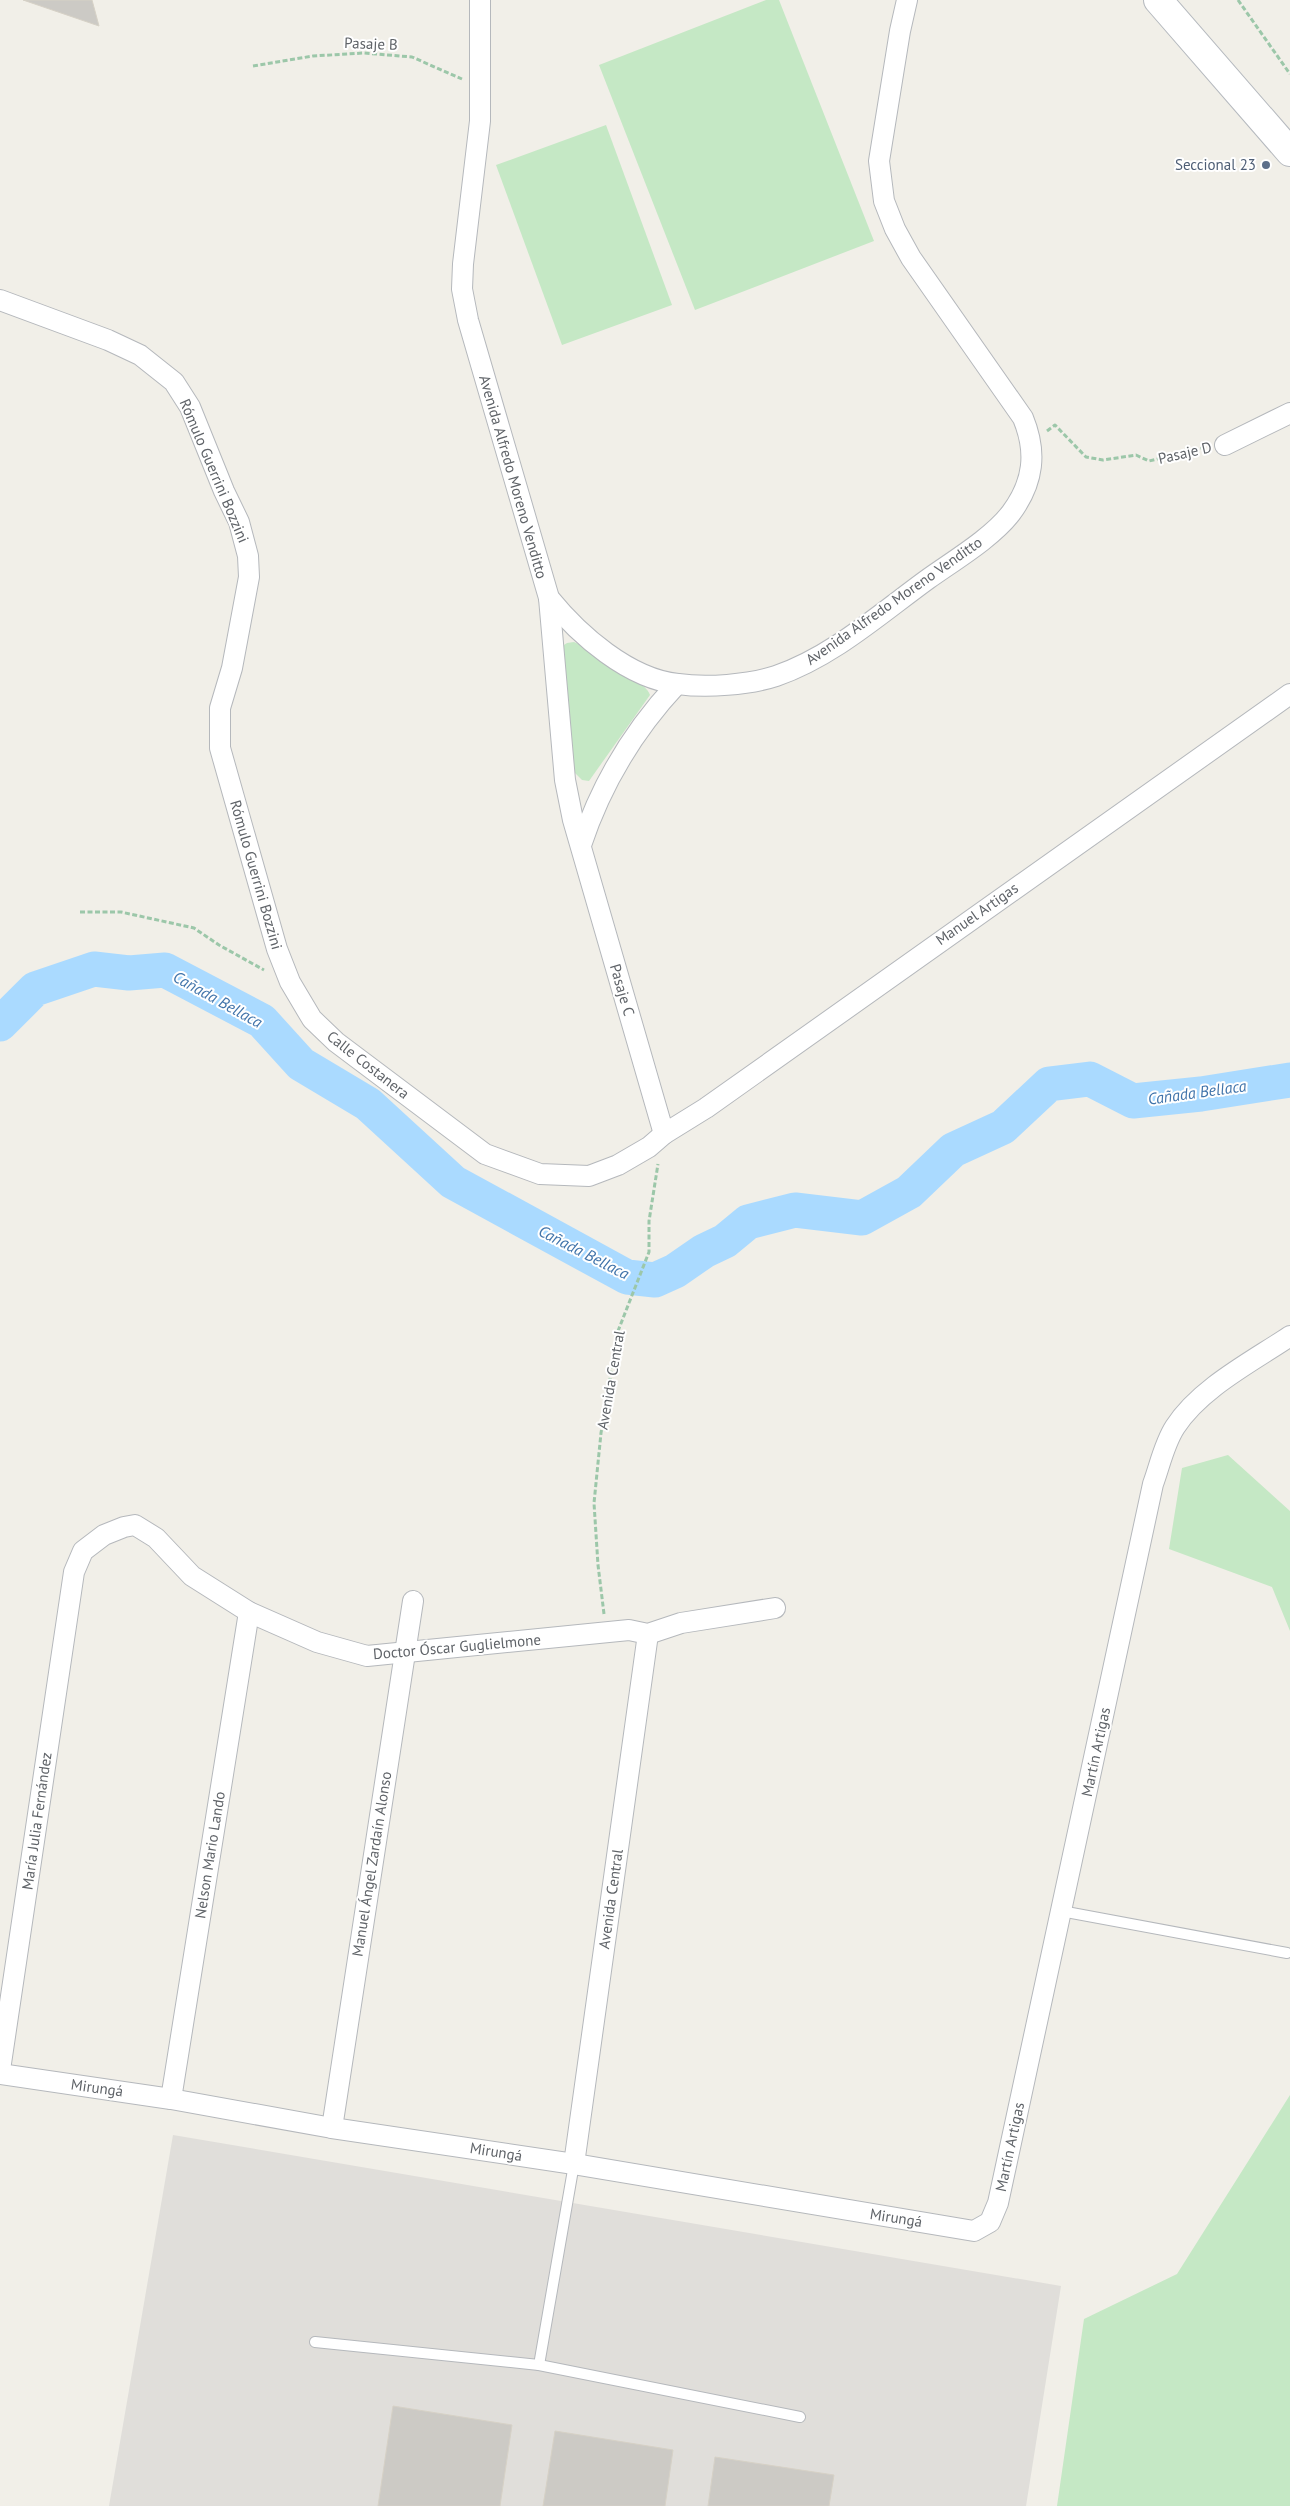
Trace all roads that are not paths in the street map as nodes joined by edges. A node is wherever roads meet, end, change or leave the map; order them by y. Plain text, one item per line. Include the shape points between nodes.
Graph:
1 (480, 0) edge
2 (1158, 0) edge
3 (1175, 0) edge
4 (903, 2) edge
5 (1247, 104) junction
6 (1290, 152) edge
7 (0, 300) edge
8 (1290, 413) edge
9 (1224, 446) road end
10 (549, 598) junction
11 (677, 684) junction
12 (1290, 694) edge
13 (581, 845) junction
14 (290, 982) joint
15 (664, 1134) junction
16 (1290, 1336) edge
17 (74, 1572) joint
18 (413, 1601) dead end
19 (775, 1608) dead end
20 (248, 1612) junction
21 (648, 1634) junction
22 (404, 1654) junction
23 (1061, 1911) junction
24 (1287, 1953) dead end
25 (0, 2070) edge
26 (0, 2074) edge
27 (171, 2099) junction
28 (332, 2128) junction
29 (574, 2164) junction
30 (990, 2222) joint
31 (315, 2342) dead end
32 (539, 2365) junction
33 (800, 2417) dead end

1 - 10 street, Avenida Alfredo Moreno Venditto via 480,121 465,235 462,289 468,320
2 - 5 main road
3 - 5 main road
4 - 11 street, Avenida Alfredo Moreno Venditto via 880,151 884,201 911,258 1023,418 1032,442 1032,468 1011,513 980,542 807,663 774,677 714,685
5 - 6 main road
7 - 14 street, Rómulo Guerrini Bozzini via 140,355 174,382 190,407 239,522 246,541 248,577 232,668 220,708 220,748 277,949
8 - 9 street, Pasaje D
10 - 11 street, Avenida Alfredo Moreno Venditto via 568,622 611,655 654,678
10 - 13 street, Pasaje C via 565,780
11 - 13 street via 658,705 616,765 603,788
12 - 15 street, Manuel Artigas via 706,1108
13 - 15 street, Pasaje C
14 - 15 street, Calle Costanera via 312,1019 336,1042 485,1154 540,1174 589,1176 618,1165
16 - 23 street, Martín Artigas via 1206,1395 1176,1425 1166,1445 1153,1484
17 - 20 street, Doctor Óscar Guglielmone via 83,1551 104,1535 135,1525 156,1538 192,1576
17 - 25 street, María Julia Fernández
18 - 22 street, Manuel Ángel Zardaín Alonso
19 - 21 street, Doctor Óscar Guglielmone via 681,1623
20 - 22 street, Doctor Óscar Guglielmone via 318,1642 367,1656
20 - 27 street, Nelson Mario Lando
21 - 22 street, Doctor Óscar Guglielmone via 629,1630
21 - 29 street, Avenida Central
22 - 28 street, Manuel Ángel Zardaín Alonso
23 - 24 lane
23 - 30 street, Martín Artigas via 998,2203
26 - 27 street, Mirungá
27 - 28 street, Mirungá
28 - 29 street, Mirungá
29 - 30 street, Mirungá via 974,2231
29 - 32 lane
31 - 32 lane
32 - 33 lane

